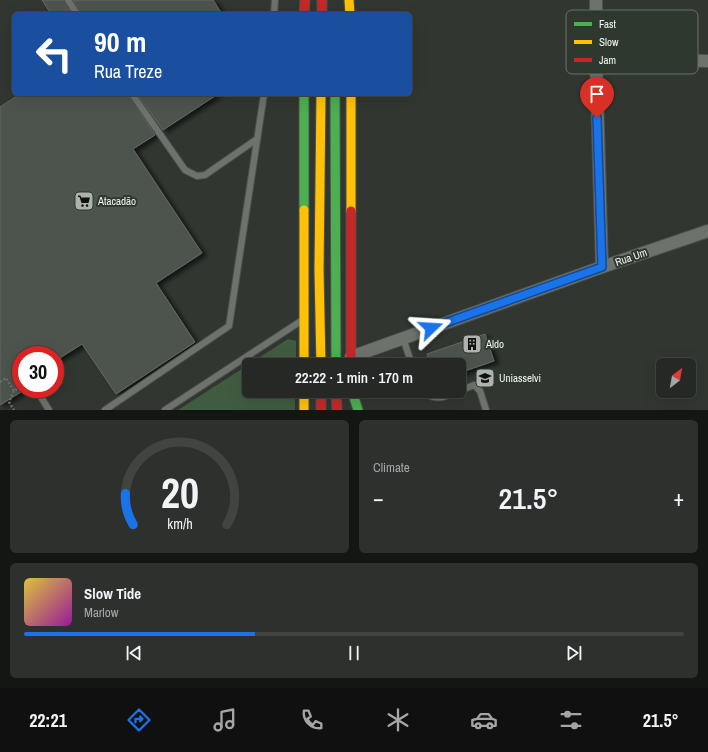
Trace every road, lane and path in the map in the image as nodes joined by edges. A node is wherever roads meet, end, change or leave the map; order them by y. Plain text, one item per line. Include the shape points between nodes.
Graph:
1 (68, 0) edge
2 (275, 0) edge
3 (305, 0) edge
4 (322, 0) edge
5 (349, 0) edge
6 (76, 12) edge
7 (274, 12) edge
8 (304, 12) edge
9 (322, 12) edge
10 (350, 12) edge
11 (698, 61) edge
12 (708, 61) edge
13 (596, 74) edge
14 (133, 96) edge
15 (264, 96) edge
16 (304, 96) edge
17 (321, 96) edge
18 (334, 96) edge
19 (351, 96) edge
20 (257, 139) junction
21 (708, 231) edge
22 (602, 267) junction
23 (303, 320) junction
24 (403, 338) junction
25 (304, 358) edge
26 (321, 358) edge
27 (336, 358) edge
28 (351, 358) edge
29 (358, 358) edge
30 (410, 358) edge
31 (0, 382) edge
32 (12, 388) edge
33 (466, 388) edge
34 (12, 395) edge
35 (42, 398) edge
36 (304, 398) edge
37 (321, 398) edge
38 (336, 398) edge
39 (352, 398) edge
40 (354, 398) edge
41 (14, 410) edge
42 (49, 410) edge
43 (104, 410) edge
44 (165, 410) edge
45 (304, 410) edge
46 (321, 410) edge
47 (337, 410) edge
48 (351, 410) edge
49 (358, 410) edge
50 (486, 410) edge

1 - 6 lane
2 - 7 lane
3 - 8 main road
4 - 9 main road
5 - 10 main road
11 - 12 street
13 - 22 street
14 - 20 lane via 185,170 197,176 205,175
15 - 20 lane
16 - 23 main road
17 - 26 main road
18 - 27 main road
19 - 28 main road
20 - 43 lane via 229,326
21 - 22 street, Rua Um
22 - 24 street, Rua Um
23 - 25 main road
23 - 44 lane
24 - 29 street, Rua Um
24 - 30 lane
31 - 32 path via 6,378
33 - 50 lane via 474,385 478,388
34 - 41 path via 9,402
35 - 42 lane
36 - 45 main road
37 - 46 main road
38 - 47 main road
39 - 48 main road
40 - 49 main road

